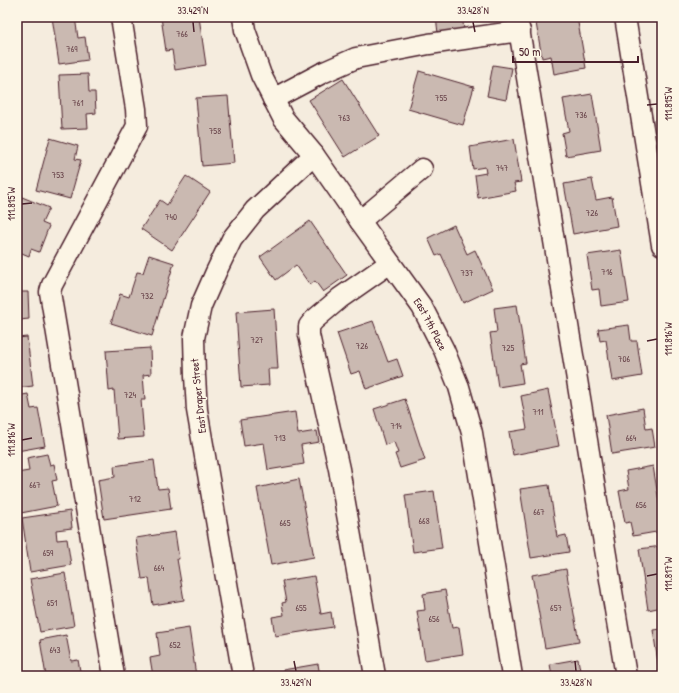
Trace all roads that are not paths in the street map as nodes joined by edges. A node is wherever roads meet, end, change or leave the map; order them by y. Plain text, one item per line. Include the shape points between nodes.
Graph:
1 (121, 17) edge
2 (243, 17) edge
3 (625, 17) edge
4 (518, 24) edge
5 (274, 99) junction
6 (314, 155) junction
7 (422, 169) dead end
8 (360, 221) junction
9 (662, 245) edge
10 (390, 263) junction
11 (114, 676) edge
12 (243, 676) edge
13 (375, 676) edge
14 (512, 676) edge
15 (626, 676) edge

1 - 11 street via 137,126 50,292
2 - 5 street, East 7th Place via 261,75
3 - 9 street
4 - 5 street via 356,58
4 - 15 street
5 - 6 street, East 7th Place via 283,118
6 - 8 street, East 7th Place
6 - 12 street, East Draper Street via 255,210 232,239 201,306 194,338 198,410
7 - 8 street
8 - 10 street, East 7th Place
10 - 13 street via 340,298 309,326 339,469
10 - 14 street, East 7th Place via 422,307 444,350 461,395 472,433

